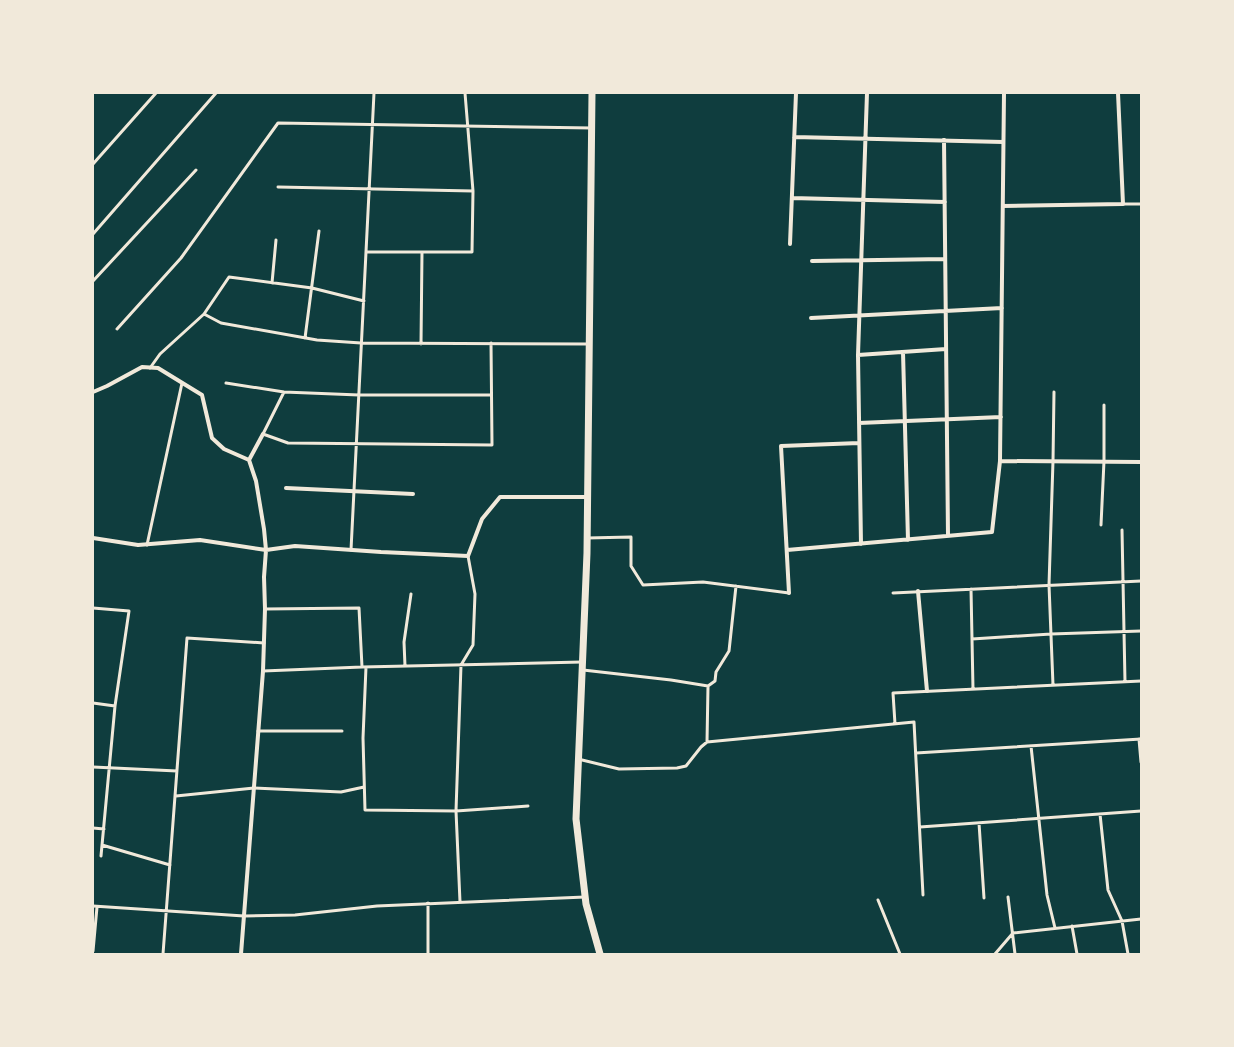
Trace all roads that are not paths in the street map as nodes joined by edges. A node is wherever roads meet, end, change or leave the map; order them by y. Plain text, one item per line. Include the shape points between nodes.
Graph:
1 (156, 93) edge
2 (216, 93) edge
3 (374, 93) edge
4 (464, 93) edge
5 (592, 93) edge
6 (796, 93) edge
7 (867, 93) edge
8 (1004, 93) edge
9 (1118, 93) edge
10 (372, 125) junction
11 (468, 126) junction
12 (592, 128) junction
13 (794, 137) junction
14 (866, 139) junction
15 (944, 140) junction
16 (1003, 142) junction
17 (93, 164) edge
18 (196, 170) dead end
19 (278, 187) dead end
20 (369, 189) junction
21 (473, 191) junction
22 (792, 198) junction
23 (864, 200) junction
24 (945, 202) junction
25 (1123, 204) junction
26 (1141, 204) edge
27 (1003, 206) junction
28 (319, 231) dead end
29 (93, 234) edge
30 (276, 240) dead end
31 (790, 244) dead end
32 (366, 252) junction
33 (422, 252) junction
34 (945, 259) junction
35 (861, 260) junction
36 (812, 261) dead end
37 (93, 281) edge
38 (272, 283) junction
39 (312, 288) junction
40 (364, 301) junction
41 (1002, 308) junction
42 (946, 311) junction
43 (204, 314) junction
44 (859, 315) junction
45 (811, 318) dead end
46 (117, 329) dead end
47 (305, 338) junction
48 (490, 343) junction
49 (361, 344) junction
50 (421, 344) junction
51 (589, 344) junction
52 (946, 350) junction
53 (903, 352) junction
54 (858, 355) junction
55 (150, 368) junction
56 (182, 383) junction
57 (226, 383) dead end
58 (93, 392) edge
59 (284, 392) junction
60 (1054, 392) dead end
61 (359, 395) junction
62 (491, 396) junction
63 (1104, 405) dead end
64 (1001, 417) junction
65 (947, 419) junction
66 (905, 421) junction
67 (859, 423) junction
68 (263, 434) junction
69 (859, 443) junction
70 (356, 444) junction
71 (249, 460) junction
72 (1000, 461) junction
73 (1053, 461) junction
74 (1104, 461) junction
75 (1141, 462) edge
76 (286, 488) dead end
77 (354, 492) junction
78 (413, 494) dead end
79 (587, 497) junction
80 (1101, 525) dead end
81 (1122, 530) dead end
82 (948, 536) junction
83 (93, 538) edge
84 (587, 538) junction
85 (908, 540) junction
86 (861, 544) junction
87 (147, 545) junction
88 (266, 550) junction
89 (351, 550) junction
90 (787, 550) junction
91 (468, 556) junction
92 (1123, 581) junction
93 (1141, 581) edge
94 (1049, 585) junction
95 (736, 586) junction
96 (971, 589) junction
97 (918, 591) junction
98 (789, 593) joint
99 (892, 593) dead end
100 (411, 594) dead end
101 (93, 608) edge
102 (265, 609) junction
103 (1124, 631) junction
104 (1141, 631) edge
105 (1051, 634) junction
106 (972, 639) junction
107 (264, 643) junction
108 (582, 662) junction
109 (461, 665) junction
110 (400, 666) junction
111 (364, 667) junction
112 (582, 670) junction
113 (263, 671) junction
114 (1141, 681) edge
115 (1125, 682) junction
116 (1053, 685) junction
117 (708, 686) junction
118 (973, 689) junction
119 (928, 691) junction
120 (93, 703) edge
121 (115, 706) junction
122 (895, 724) junction
123 (342, 730) dead end
124 (258, 731) junction
125 (1140, 739) edge
126 (707, 742) junction
127 (1031, 746) junction
128 (916, 753) junction
129 (578, 759) junction
130 (1141, 762) edge
131 (93, 767) edge
132 (109, 768) junction
133 (177, 771) junction
134 (364, 786) junction
135 (254, 788) junction
136 (176, 796) junction
137 (528, 806) dead end
138 (456, 811) junction
139 (1141, 811) edge
140 (1100, 814) junction
141 (1039, 818) junction
142 (979, 823) junction
143 (920, 827) junction
144 (93, 828) edge
145 (104, 829) junction
146 (102, 845) junction
147 (101, 856) dead end
148 (170, 865) junction
149 (923, 895) dead end
150 (1008, 896) dead end
151 (585, 897) junction
152 (984, 898) dead end
153 (878, 900) dead end
154 (460, 902) junction
155 (428, 903) junction
156 (95, 907) edge
157 (167, 912) junction
158 (244, 916) junction
159 (1141, 919) edge
160 (1122, 921) junction
161 (1072, 926) junction
162 (1055, 928) junction
163 (1013, 933) junction
164 (93, 951) edge
165 (163, 954) edge
166 (241, 954) edge
167 (428, 954) edge
168 (600, 954) edge
169 (900, 954) edge
170 (995, 954) edge
171 (1015, 954) edge
172 (1077, 954) edge
173 (1128, 954) edge

1 - 17 lane
2 - 29 lane
3 - 10 lane
4 - 11 lane
5 - 12 street
6 - 13 street
7 - 14 street
8 - 16 street
9 - 25 street
10 - 11 lane
10 - 20 lane
10 - 46 lane via 278,123 181,258
11 - 12 lane
11 - 21 lane
12 - 51 street
13 - 14 street
13 - 22 street
14 - 15 street
14 - 23 street
15 - 16 street
15 - 24 street
16 - 27 street
18 - 37 lane
19 - 20 lane
20 - 21 lane
20 - 32 lane
21 - 33 lane via 472,252
22 - 23 street
22 - 31 street
23 - 24 street
23 - 35 street
24 - 34 street
25 - 26 lane
25 - 27 street
27 - 41 street
28 - 39 lane
30 - 38 lane
32 - 33 lane
32 - 40 lane
33 - 50 lane
34 - 35 street
34 - 42 street
35 - 36 street
35 - 44 street
38 - 39 lane
38 - 43 lane via 229,277
39 - 40 lane
39 - 47 lane
40 - 49 lane
41 - 42 street
41 - 64 street
42 - 44 street
42 - 52 street
43 - 47 lane via 221,323
43 - 55 lane via 160,354
44 - 45 street
44 - 54 street
47 - 49 lane
48 - 50 lane
48 - 51 lane
48 - 62 lane
49 - 50 lane
49 - 61 lane
51 - 79 street
52 - 53 street
52 - 65 street
53 - 54 street
53 - 66 street
54 - 67 street
55 - 56 street via 158,368
55 - 58 street via 142,367
56 - 71 street via 202,396 212,438 224,449
56 - 87 lane
57 - 59 lane
59 - 61 lane
59 - 68 lane
60 - 73 lane
61 - 62 lane
61 - 70 lane
62 - 70 lane via 492,445
63 - 74 lane
64 - 65 street
64 - 72 street
65 - 66 street
65 - 82 street
66 - 67 street
66 - 85 street
67 - 69 street
68 - 70 lane via 288,443
68 - 71 street
69 - 86 street
69 - 90 street via 781,446
70 - 77 lane
71 - 88 street via 256,481
72 - 73 street
72 - 82 street via 992,532
73 - 74 street
73 - 94 lane
74 - 75 street
74 - 80 lane
76 - 77 street
77 - 78 street
77 - 89 lane
79 - 84 street
79 - 91 street via 500,497 482,519
81 - 92 lane
82 - 85 street
83 - 87 street
84 - 95 lane via 631,537 631,566 643,585 703,582
84 - 108 street
85 - 86 street
86 - 90 street
87 - 88 street via 200,540
88 - 89 street via 295,546
88 - 102 street
89 - 91 street
90 - 98 street
91 - 109 lane via 475,594 473,645
92 - 93 lane
92 - 94 lane
92 - 103 lane
94 - 96 lane
94 - 105 lane
95 - 98 lane
95 - 117 lane via 729,651 716,672 715,681
96 - 97 lane
96 - 106 lane
97 - 99 lane
97 - 119 street
100 - 110 lane via 404,642 405,666
101 - 121 lane via 129,611
102 - 107 street
102 - 111 lane via 359,608
103 - 104 lane
103 - 105 lane
103 - 115 lane
105 - 106 lane
105 - 116 lane
106 - 118 lane
107 - 113 street
107 - 133 lane via 187,638
108 - 109 lane
108 - 112 street
109 - 110 lane
109 - 138 lane
110 - 111 lane
111 - 113 lane
111 - 134 lane
112 - 117 lane
112 - 129 street
113 - 124 street
114 - 115 lane
115 - 116 lane
116 - 118 lane
117 - 126 lane
118 - 119 lane
119 - 122 lane via 893,692
120 - 121 lane
121 - 132 lane
122 - 126 lane
122 - 128 lane via 914,722
123 - 124 lane
124 - 135 street
125 - 127 lane
125 - 130 lane
126 - 129 lane via 686,766 677,768 619,768
127 - 128 lane
127 - 141 lane
128 - 143 lane
129 - 151 street via 576,819
131 - 132 lane
132 - 133 lane
132 - 145 lane
133 - 136 lane
134 - 135 lane via 341,792
134 - 138 lane via 365,810
135 - 136 lane
135 - 158 street
136 - 148 lane
137 - 138 lane
138 - 154 lane
139 - 140 lane
140 - 141 lane
140 - 160 lane via 1108,890
141 - 142 lane
141 - 162 lane via 1047,895
142 - 143 lane
142 - 152 lane
143 - 149 lane
144 - 145 lane
145 - 146 lane
146 - 147 lane
146 - 148 lane
148 - 157 lane
150 - 163 lane
151 - 154 lane
151 - 168 street
153 - 169 lane
154 - 155 lane
155 - 158 lane via 295,915
155 - 167 lane
156 - 157 lane
156 - 164 lane
157 - 158 lane
157 - 165 lane
158 - 166 street
159 - 160 lane
160 - 161 lane
160 - 173 lane
161 - 162 lane
161 - 172 lane
162 - 163 lane
163 - 170 lane
163 - 171 lane

